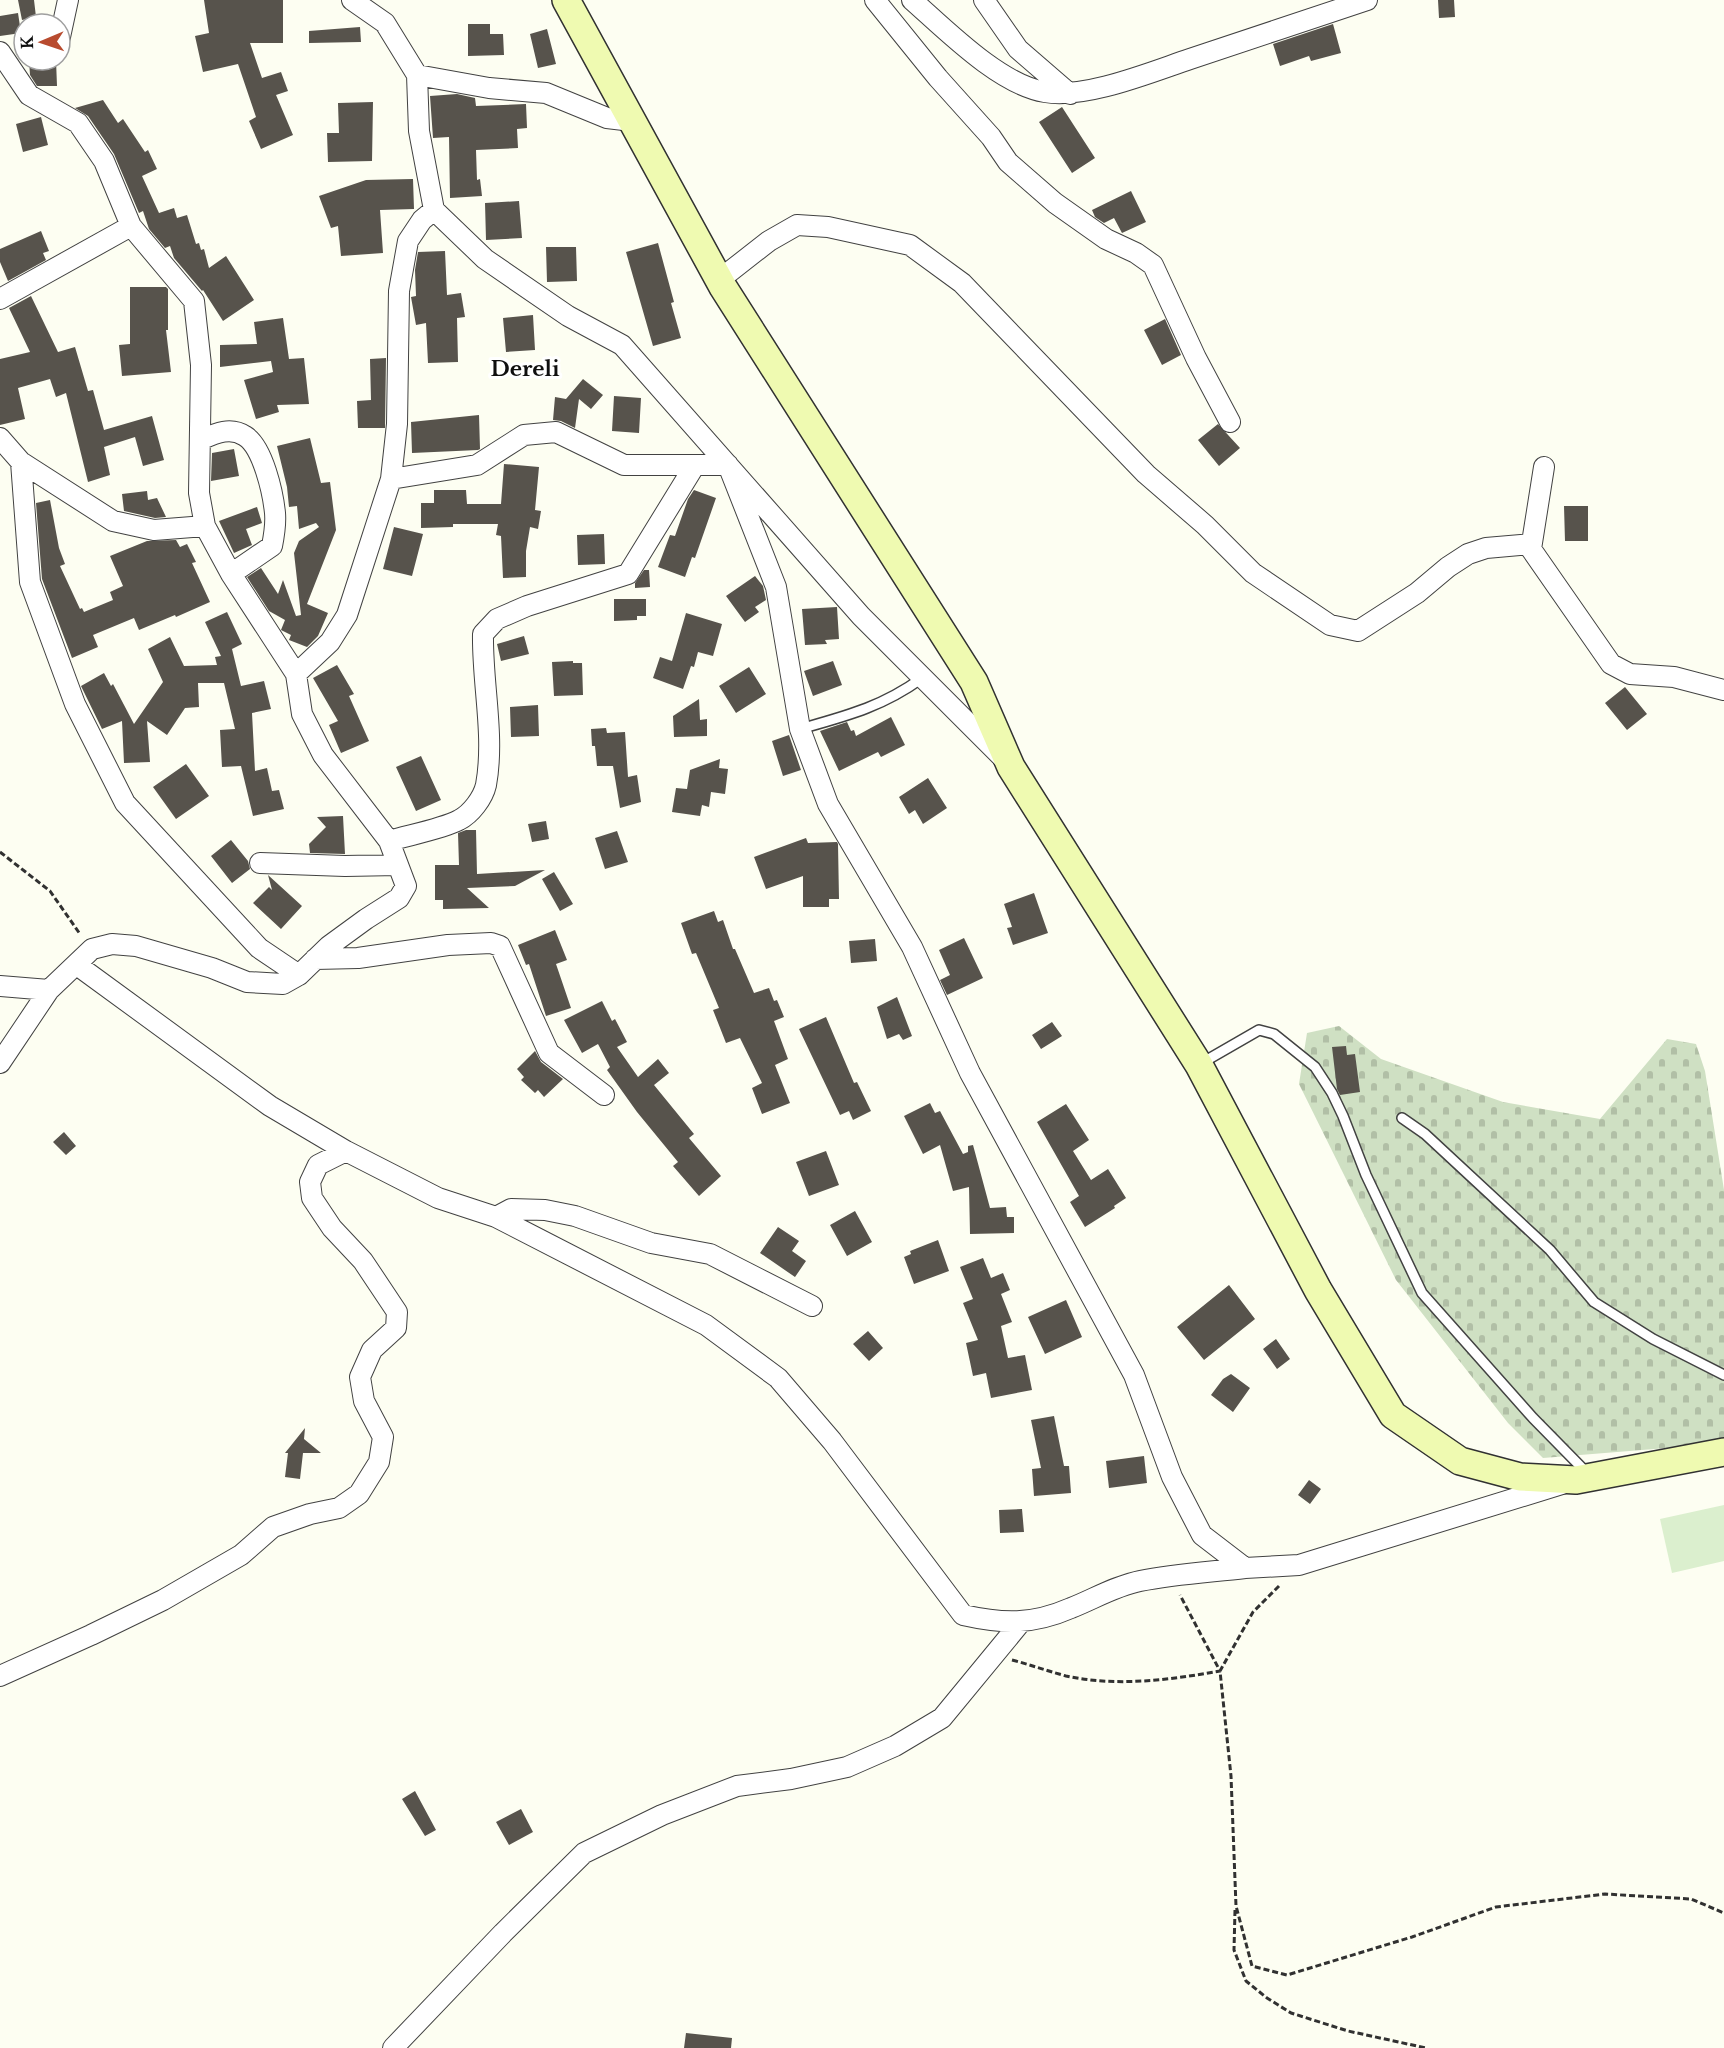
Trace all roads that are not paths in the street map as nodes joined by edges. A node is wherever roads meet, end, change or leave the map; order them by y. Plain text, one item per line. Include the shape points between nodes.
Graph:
1 (352, 0) edge
2 (567, 0) edge
3 (875, 0) edge
4 (912, 0) edge
5 (984, 0) edge
6 (1367, 0) edge
7 (10, 58) edge
8 (417, 75) junction
9 (1070, 94) junction
10 (632, 121) junction
11 (434, 210) junction
12 (130, 226) junction
13 (719, 280) junction
14 (0, 299) edge
15 (1230, 422) dead end
16 (0, 438) edge
17 (200, 440) junction
18 (21, 462) junction
19 (695, 465) junction
20 (728, 465) junction
21 (1544, 467) dead end
22 (391, 478) junction
23 (204, 526) junction
24 (1531, 544) junction
25 (231, 574) junction
26 (296, 674) junction
27 (922, 678) junction
28 (1724, 690) edge
29 (800, 729) junction
30 (1011, 767) junction
31 (389, 841) junction
32 (260, 863) dead end
33 (398, 865) junction
34 (315, 959) junction
35 (77, 965) junction
36 (299, 975) junction
37 (0, 986) edge
38 (49, 990) junction
39 (0, 1063) edge
40 (1199, 1065) junction
41 (604, 1095) dead end
42 (1402, 1118) dead end
43 (346, 1151) junction
44 (495, 1217) junction
45 (812, 1306) dead end
46 (1724, 1375) edge
47 (1724, 1452) edge
48 (1583, 1479) junction
49 (1245, 1568) junction
50 (1021, 1622) junction
51 (0, 1676) edge
52 (393, 2048) edge

1 - 8 street via 385,23
2 - 10 street
3 - 15 street via 1008,162 1055,203 1106,239 1153,265
4 - 9 street via 973,53 1014,81 1044,92
5 - 9 street via 1018,49
6 - 9 street via 1125,80
7 - 12 street via 29,95 78,123 104,161
8 - 10 street via 546,93 606,118
8 - 11 street via 419,131
10 - 13 street
11 - 20 street via 485,259 568,316 622,345
11 - 22 street via 422,220 408,242 399,291 398,424
12 - 14 street
12 - 17 street via 194,301 201,365
13 - 24 street via 769,241 797,225 828,226 910,245 962,284 1146,474 1253,573 1330,626 1358,631 1468,554 1486,548
13 - 30 street via 974,682
16 - 18 street
17 - 23 street via 199,493
17 - 25 street via 224,430 245,436 258,452 270,484 275,515 272,546
18 - 23 street via 113,521 154,530
18 - 36 street via 30,582 75,704 125,803 259,948
19 - 20 street
19 - 22 street via 624,465 556,432 524,435 477,465
19 - 31 street via 628,574 527,606 497,619 483,634 489,732 486,786 476,806 460,820
20 - 27 street via 861,616
20 - 29 street via 776,587
21 - 24 street
22 - 26 street via 347,615 330,642
23 - 25 street
24 - 28 street via 1548,575 1611,664 1630,674 1674,677
25 - 26 street
26 - 31 street via 302,714 322,755
27 - 29 lane via 859,712
27 - 30 street
29 - 49 street via 828,804 912,946 970,1072 1134,1375 1172,1478 1202,1535
30 - 40 street
31 - 33 street
32 - 33 street
33 - 34 street via 406,886 399,898 366,918
34 - 36 street
34 - 41 street via 358,958 448,945 500,946 549,1053
35 - 36 street via 92,949 112,944 136,946 247,982 283,984
35 - 38 street
35 - 43 street via 270,1106
37 - 38 street
38 - 39 street
40 - 48 street via 1318,1290 1393,1415 1460,1461 1520,1477
40 - 48 lane via 1259,1030 1275,1034 1315,1067 1343,1116 1366,1175 1422,1293
42 - 46 lane via 1434,1142 1550,1250 1594,1302 1653,1339
43 - 44 street via 438,1198
43 - 51 street via 318,1165 310,1182 312,1198 398,1312 396,1328 372,1350 360,1377 364,1401 383,1437 379,1462 359,1494 339,1508 273,1527 241,1555 163,1600
44 - 45 street via 511,1209 575,1215 651,1243 710,1254
44 - 50 street via 706,1325 778,1378 832,1441 963,1615
47 - 48 street
48 - 49 street via 1299,1565
49 - 50 street via 1139,1581 1070,1609
50 - 52 street via 942,1718 895,1746 847,1767 737,1786 662,1815 584,1853

